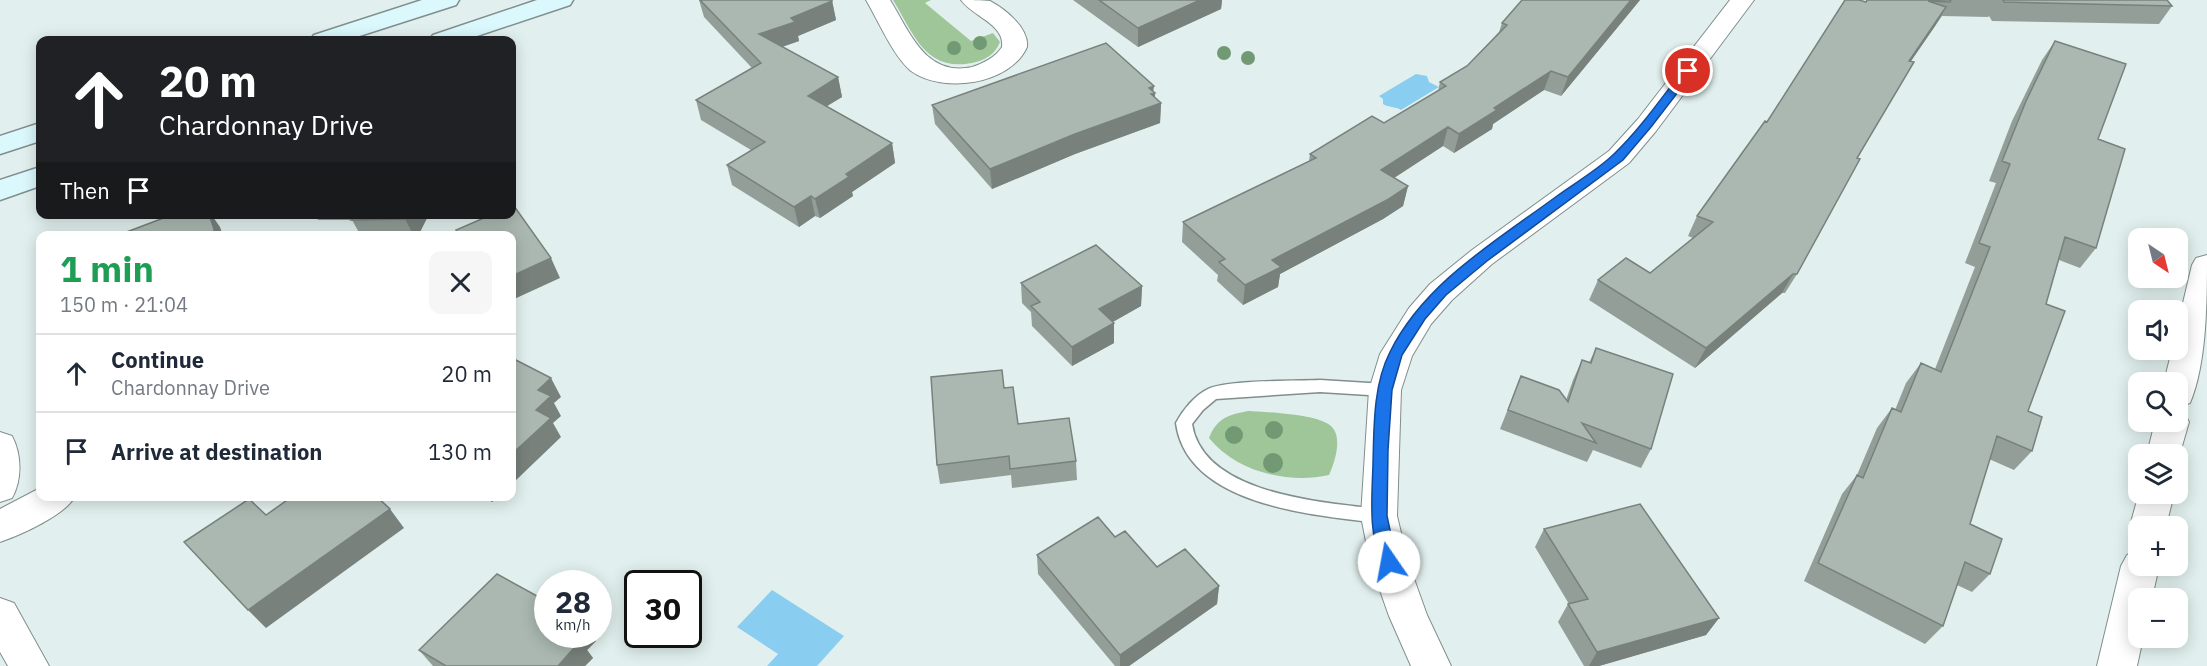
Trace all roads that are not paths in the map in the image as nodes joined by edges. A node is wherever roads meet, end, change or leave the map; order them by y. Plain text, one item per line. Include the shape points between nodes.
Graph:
1 (447, 0) edge
2 (561, 0) edge
3 (878, 0) edge
4 (973, 0) edge
5 (1742, 0) edge
6 (401, 15) junction
7 (335, 36) edge
8 (419, 36) edge
9 (454, 36) edge
10 (36, 133) edge
11 (0, 146) edge
12 (36, 177) edge
13 (0, 190) edge
14 (2207, 265) edge
15 (2183, 372) edge
16 (1385, 390) junction
17 (0, 446) edge
18 (0, 488) edge
19 (49, 501) edge
20 (1379, 516) junction
21 (0, 527) edge
22 (2138, 576) edge
23 (0, 615) edge
24 (29, 666) edge
25 (1431, 666) edge
26 (2117, 666) edge

1 - 6 main road
2 - 9 main road
3 - 4 street via 920,66 963,75 998,65 1016,46 1006,27
5 - 16 street via 1619,157 1482,257 1441,292 1396,354
6 - 7 main road
6 - 8 main road via 417,22
10 - 11 main road
12 - 13 main road
14 - 15 street
16 - 20 street
16 - 20 lane via 1320,386 1212,394 1184,423 1189,444 1204,465 1227,482 1315,508
17 - 18 street
19 - 21 street
20 - 25 street via 1389,562
22 - 26 street
23 - 24 street

